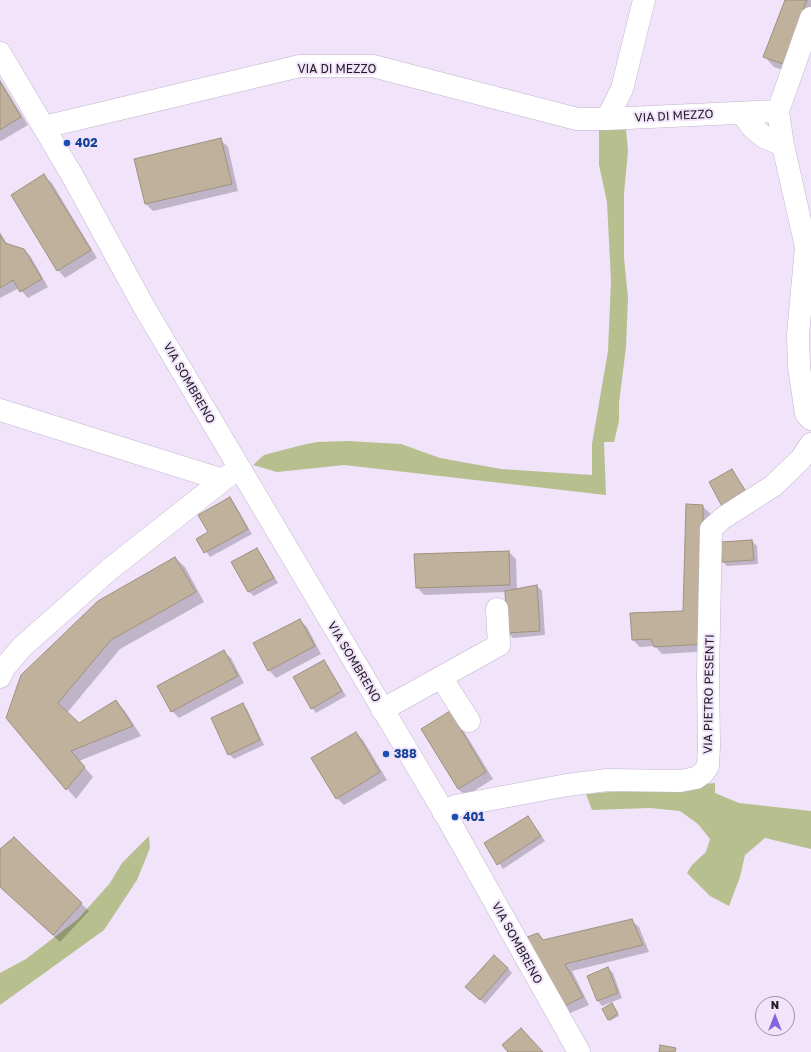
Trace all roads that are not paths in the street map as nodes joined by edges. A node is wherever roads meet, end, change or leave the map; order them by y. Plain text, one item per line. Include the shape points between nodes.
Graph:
1 (644, 0) edge
2 (811, 18) edge
3 (0, 53) edge
4 (778, 111) junction
5 (742, 112) junction
6 (607, 119) junction
7 (44, 127) junction
8 (783, 145) junction
9 (0, 410) edge
10 (811, 419) edge
11 (811, 444) edge
12 (231, 474) junction
13 (497, 609) dead end
14 (0, 677) edge
15 (441, 677) junction
16 (382, 710) junction
17 (469, 721) dead end
18 (443, 812) junction
19 (579, 1052) edge

1 - 6 street via 622,89
2 - 4 street
3 - 7 street, VIA SOMBRENO
4 - 5 street, VIA DI MEZZO
4 - 8 street
5 - 6 street, VIA DI MEZZO
5 - 8 street via 752,127 764,137
6 - 7 street, VIA DI MEZZO via 577,119 373,66 300,66
7 - 12 street, VIA SOMBRENO via 144,307
8 - 10 street via 806,247 799,328 799,367 806,414
9 - 12 street
11 - 18 street, VIA PIETRO PESENTI via 801,459 774,486 711,529 709,746 708,766 703,773 696,778 680,781 607,780 567,785 455,806
12 - 14 street via 110,569 22,647 4,668
12 - 16 street, VIA SOMBRENO
13 - 15 street, VIA SOMBRENO via 499,645
15 - 16 street, VIA SOMBRENO
15 - 17 street
16 - 18 street, VIA SOMBRENO
18 - 19 street, VIA SOMBRENO

